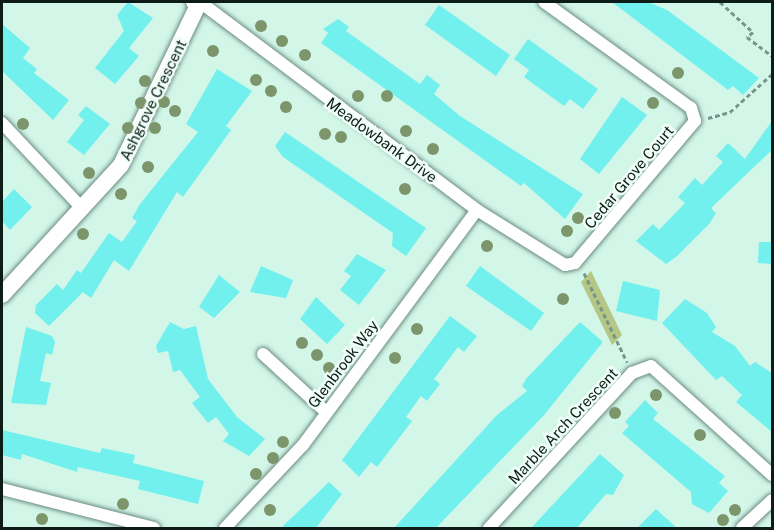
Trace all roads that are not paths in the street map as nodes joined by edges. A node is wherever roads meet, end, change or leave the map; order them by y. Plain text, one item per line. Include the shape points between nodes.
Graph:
1 (544, 2) edge
2 (197, 3) edge
3 (2, 123) edge
4 (80, 206) junction
5 (477, 210) junction
6 (575, 263) joint
7 (2, 295) edge
8 (263, 354) dead end
9 (326, 412) junction
10 (772, 475) edge
11 (2, 489) edge
12 (772, 500) edge
13 (127, 526) edge
14 (154, 528) edge
15 (225, 528) edge
16 (489, 528) edge
17 (742, 528) edge

1 - 6 street, Cedar Grove Court via 691,108 695,121
2 - 4 street, Ashgrove Crescent via 135,142 121,165
2 - 5 street, Meadowbank Drive
3 - 4 street
4 - 7 street, Ashgrove Crescent
5 - 6 street, Meadowbank Drive via 555,264
5 - 9 street, Glenbrook Way
8 - 9 street
9 - 15 street, Glenbrook Way via 303,445
10 - 16 street, Marble Arch Crescent via 651,366 632,374
11 - 13 street
12 - 17 street
13 - 14 street

